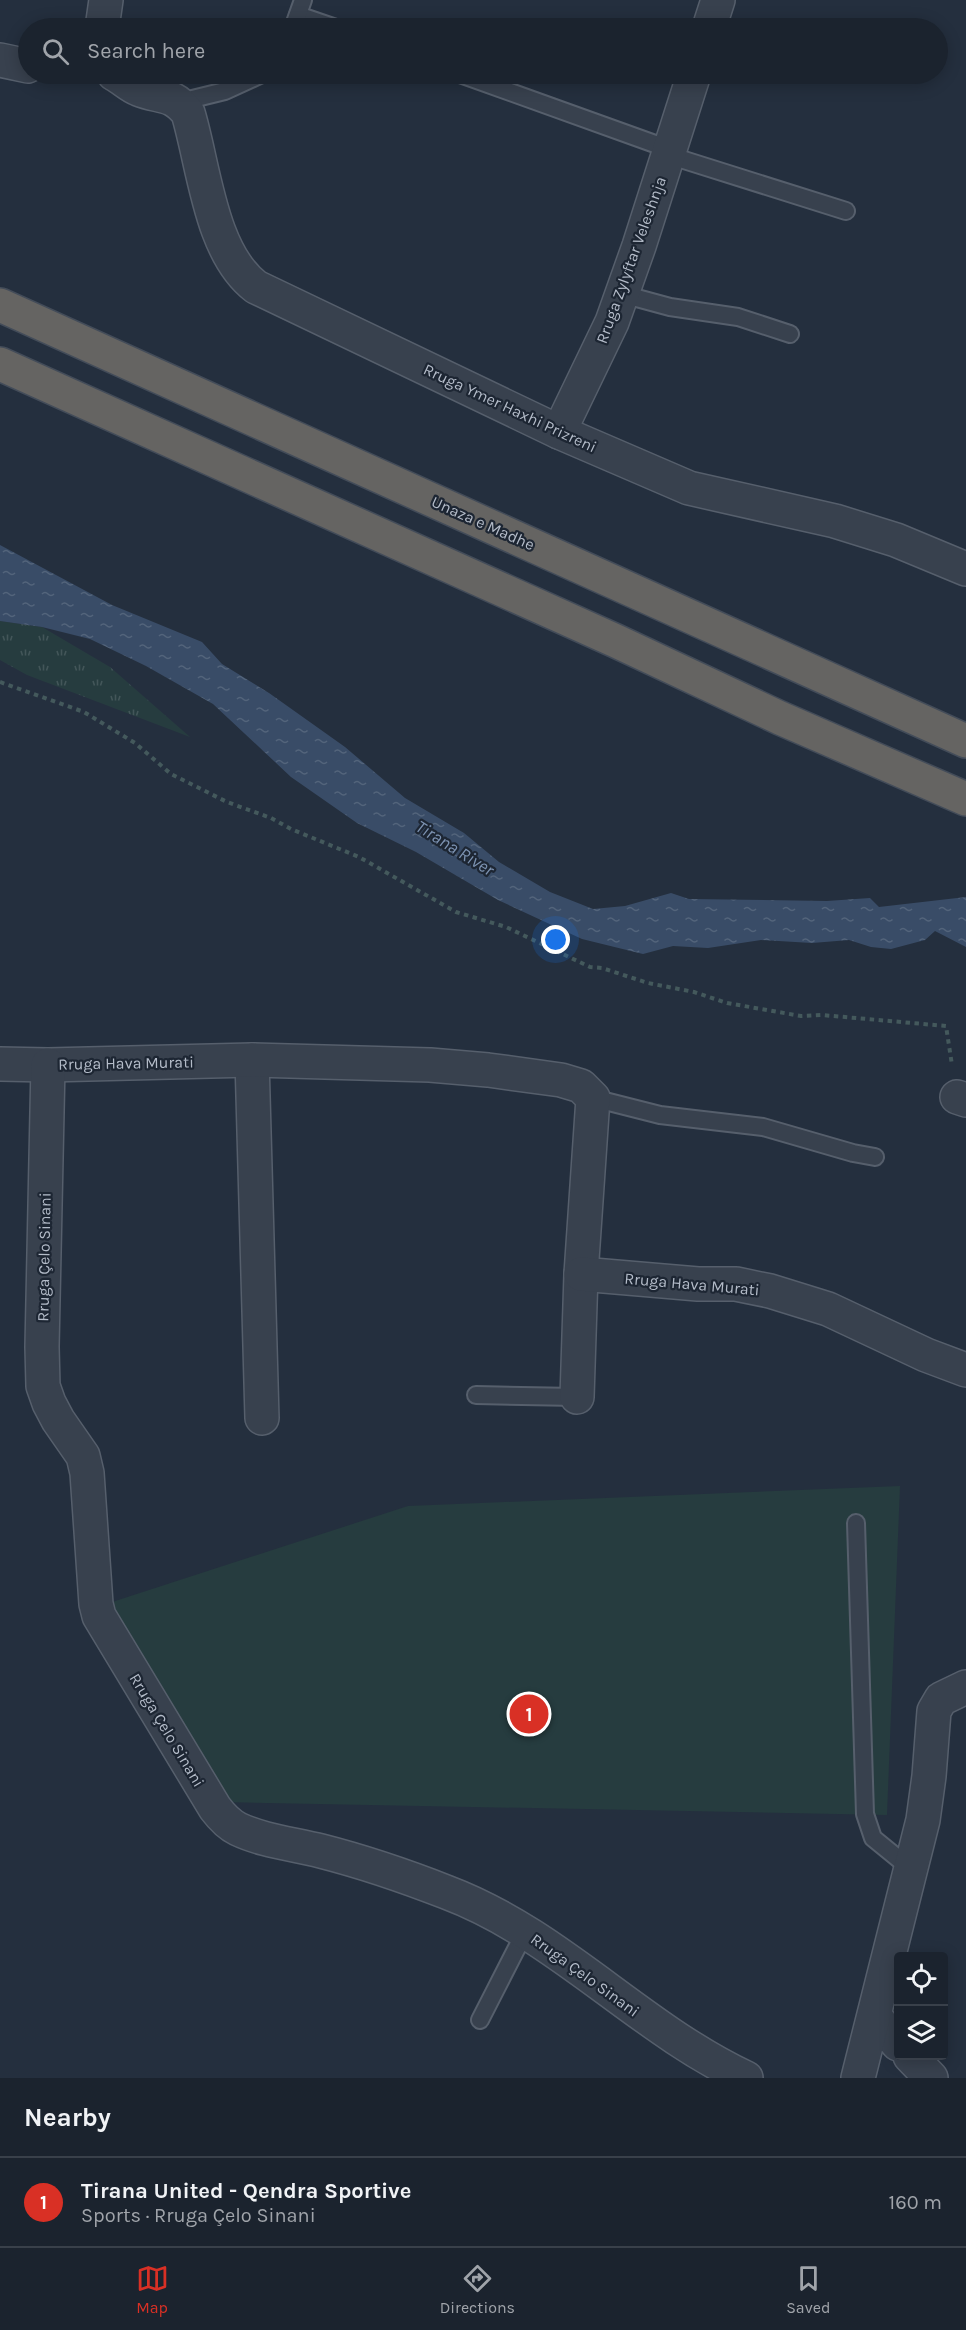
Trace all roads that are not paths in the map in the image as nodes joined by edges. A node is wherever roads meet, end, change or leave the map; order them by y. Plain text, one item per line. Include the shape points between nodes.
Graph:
1 (106, 0) edge
2 (718, 0) edge
3 (103, 18) edge
4 (712, 18) edge
5 (0, 60) edge
6 (18, 64) edge
7 (130, 84) edge
8 (240, 84) edge
9 (488, 84) edge
10 (691, 84) edge
11 (180, 102) junction
12 (668, 152) junction
13 (846, 212) dead end
14 (622, 294) junction
15 (0, 305) edge
16 (790, 334) dead end
17 (0, 364) edge
18 (559, 432) junction
19 (966, 569) edge
20 (966, 741) edge
21 (964, 799) edge
22 (252, 1060) junction
23 (0, 1064) edge
24 (48, 1065) junction
25 (593, 1098) junction
26 (875, 1157) dead end
27 (581, 1274) junction
28 (966, 1370) edge
29 (476, 1395) dead end
30 (577, 1397) joint
31 (262, 1418) dead end
32 (856, 1523) dead end
33 (966, 1687) edge
34 (911, 1869) junction
35 (525, 1932) junction
36 (875, 2017) junction
37 (480, 2020) dead end
38 (894, 2039) edge
39 (914, 2060) edge
40 (746, 2078) edge
41 (858, 2078) edge
42 (931, 2078) edge

1 - 3 street
2 - 4 street
5 - 6 street
7 - 11 street
8 - 11 lane
9 - 12 lane, Rruga Zylyftar Veleshnja
10 - 12 street, Rruga Zylyftar Veleshnja
11 - 18 street, Rruga Ymer Haxhi Prizreni via 188,113 225,249 243,278
12 - 13 lane, Rruga Zylyftar Veleshnja
12 - 14 street, Rruga Zylyftar Veleshnja
14 - 16 lane via 670,307 738,317
14 - 18 street, Rruga Zylyftar Veleshnja
15 - 20 highway, Unaza e Madhe
17 - 21 highway
18 - 19 street, Rruga Ymer Haxhi Prizreni via 689,488 835,521 896,540
22 - 24 street, Rruga Hava Murati
22 - 25 street, Rruga Hava Murati via 488,1070 561,1080 581,1086
22 - 31 street
23 - 24 street, Rruga Hava Murati
24 - 35 street, Rruga Çelo Sinani via 44,1386 58,1420 83,1455 96,1604 105,1629 215,1808 229,1824 248,1833 399,1874 490,1911
25 - 26 lane, Rruga Hava Murati via 660,1115 764,1127
25 - 27 street
27 - 28 street, Rruga Hava Murati via 736,1284 770,1291 828,1309
27 - 30 street
29 - 30 lane
32 - 34 lane via 865,1814 873,1838
33 - 34 street via 941,1699 933,1711 923,1820
34 - 36 street
35 - 37 lane
35 - 40 street, Rruga Çelo Sinani via 685,2046
36 - 38 street
36 - 41 street
39 - 42 street

